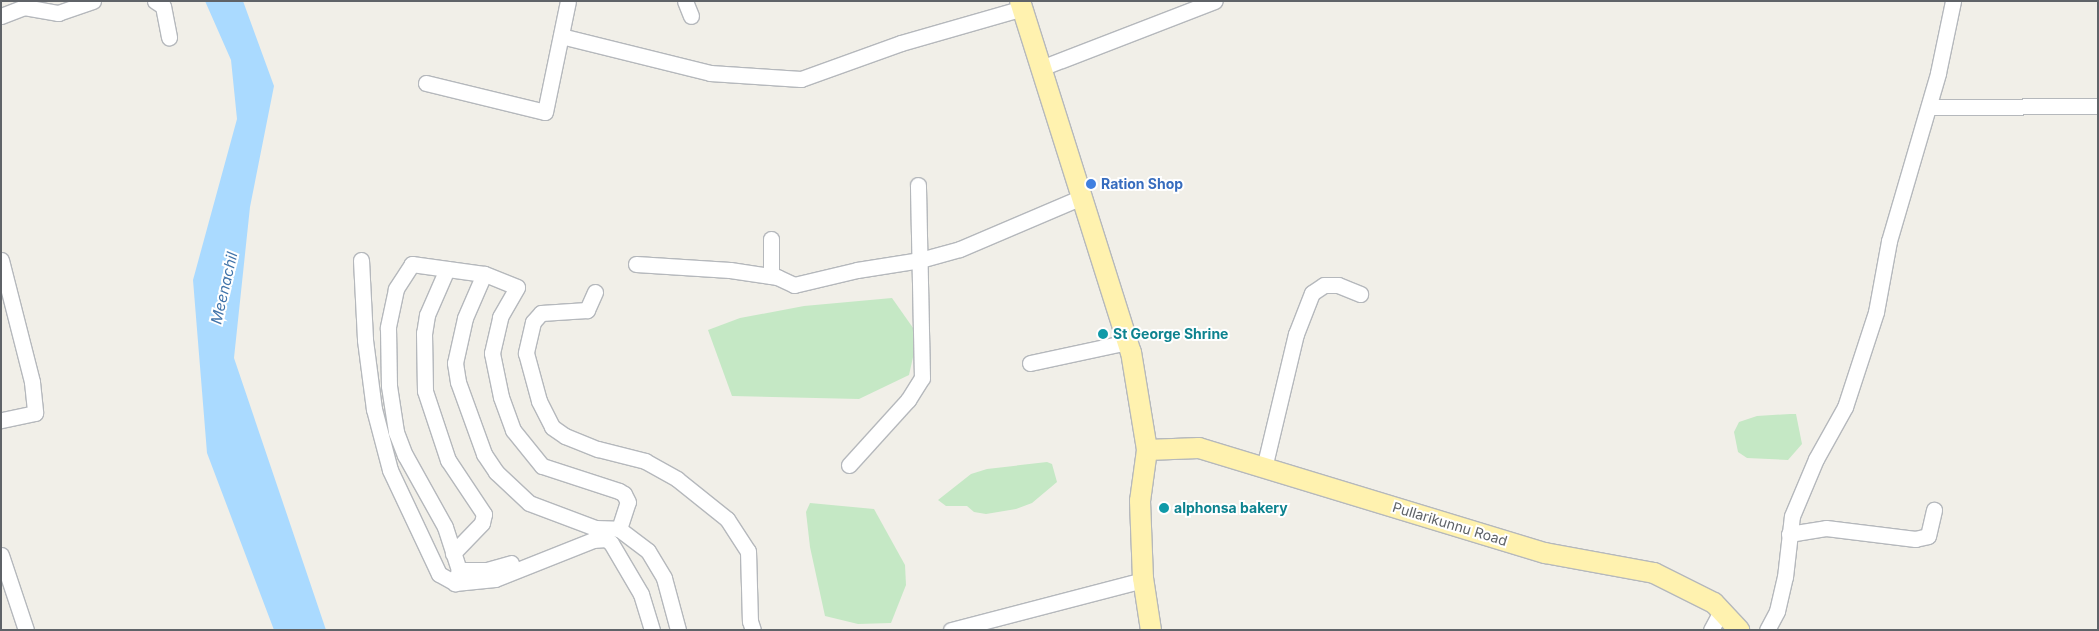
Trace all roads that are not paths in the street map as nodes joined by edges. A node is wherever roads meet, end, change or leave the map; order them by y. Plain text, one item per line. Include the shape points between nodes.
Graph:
1 (92, 1) edge
2 (155, 1) edge
3 (568, 1) edge
4 (685, 1) edge
5 (1215, 1) edge
6 (1953, 1) edge
7 (1021, 5) edge
8 (1, 16) edge
9 (691, 16) dead end
10 (561, 36) junction
11 (169, 37) dead end
12 (1041, 68) junction
13 (426, 83) dead end
14 (2098, 106) edge
15 (1929, 107) junction
16 (918, 185) dead end
17 (1082, 197) junction
18 (771, 239) dead end
19 (1, 260) edge
20 (361, 260) dead end
21 (920, 260) junction
22 (636, 264) dead end
23 (447, 270) junction
24 (484, 274) junction
25 (771, 276) junction
26 (595, 292) dead end
27 (1360, 294) dead end
28 (1128, 342) junction
29 (1030, 363) dead end
30 (1, 420) edge
31 (1147, 450) junction
32 (849, 465) dead end
33 (1264, 468) junction
34 (1934, 510) dead end
35 (595, 528) junction
36 (619, 529) junction
37 (1789, 534) junction
38 (453, 553) junction
39 (1, 556) edge
40 (457, 576) junction
41 (1143, 580) junction
42 (1721, 611) junction
43 (26, 630) edge
44 (652, 630) edge
45 (678, 630) edge
46 (753, 630) edge
47 (951, 630) edge
48 (1151, 630) edge
49 (1711, 630) edge
50 (1739, 630) edge
51 (1767, 630) edge

1 - 8 street via 58,13 24,7
2 - 11 street via 163,6
3 - 10 street
4 - 9 street
5 - 12 street
6 - 15 street
7 - 10 street via 801,79 710,73
7 - 12 main road
10 - 13 street via 545,112
12 - 17 main road
14 - 15 street
15 - 37 street via 1904,183 1876,312 1856,379 1839,421 1805,482
16 - 21 street
17 - 21 street via 960,249
17 - 28 main road
18 - 25 street
19 - 30 street via 32,382 35,413
20 - 40 street via 365,340 374,410 390,470 439,574
21 - 25 street via 794,285
21 - 32 street via 922,378 908,400
22 - 25 street
23 - 24 street
23 - 38 street via 427,314 424,391 448,460 484,514 482,523
23 - 38 street via 412,264 407,267 396,289 387,345 396,432 418,482 446,527
24 - 35 street via 464,318 455,362 474,434 496,472 529,503
24 - 36 street via 517,287 500,318 492,354 501,397 513,430 542,466 624,494 628,502
26 - 46 street via 587,310 541,313 533,322 526,353 539,401 552,427 564,436 577,443 645,461 677,478 727,519 748,551
27 - 33 street via 1338,285 1324,285 1312,293 1296,334
28 - 29 street
28 - 31 main road
31 - 33 main road, Pullarikunnu Road via 1199,448
31 - 41 main road via 1141,474 1140,501
33 - 42 main road, Pullarikunnu Road via 1545,553 1654,573 1686,587
34 - 37 street via 1928,536 1915,539 1826,528
35 - 36 street
35 - 40 street via 501,567
36 - 45 street via 648,551 664,578
37 - 51 street via 1786,576 1777,611
38 - 40 street
39 - 43 street
40 - 44 street via 495,580 593,540 606,539 622,559 641,594
41 - 47 street
41 - 48 main road
42 - 49 street
42 - 50 main road, Pullarikunnu Road

